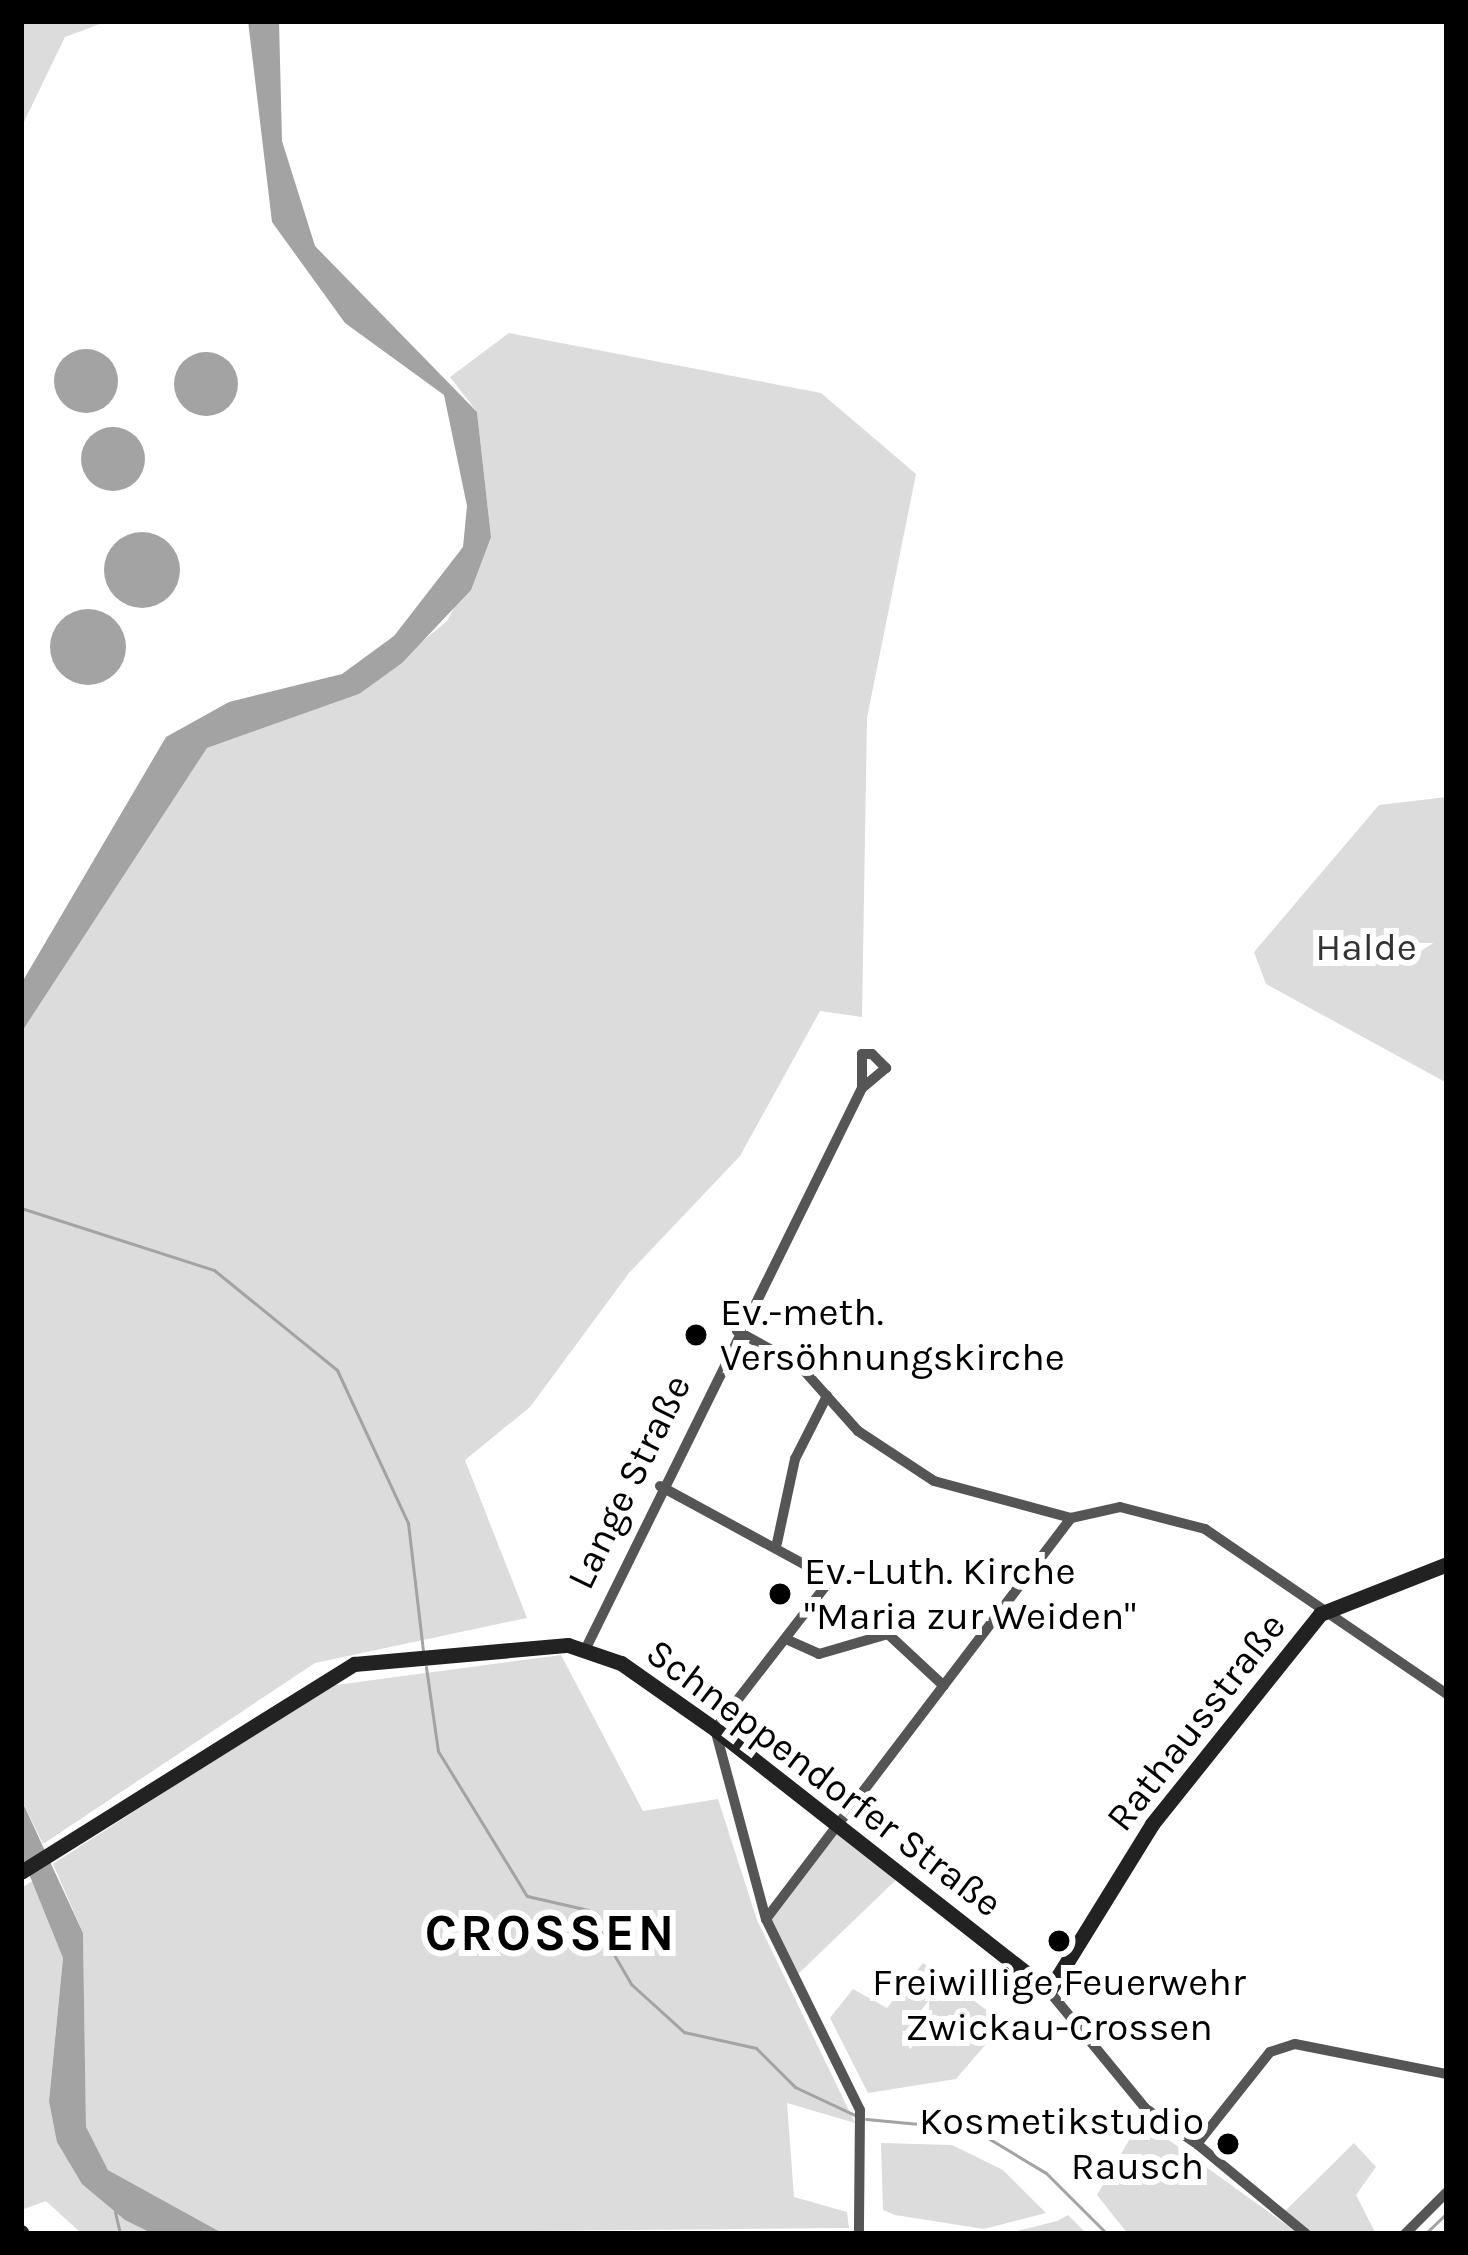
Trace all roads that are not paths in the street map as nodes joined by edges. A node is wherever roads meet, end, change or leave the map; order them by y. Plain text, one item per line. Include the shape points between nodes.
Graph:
1 (862, 1088) dead end
2 (737, 1331) junction
3 (827, 1396) junction
4 (660, 1486) junction
5 (1071, 1518) junction
6 (777, 1544) junction
7 (1447, 1564) edge
8 (1320, 1614) junction
9 (788, 1640) junction
10 (586, 1648) junction
11 (944, 1686) junction
12 (1447, 1694) edge
13 (715, 1729) junction
14 (840, 1829) junction
15 (21, 1872) edge
16 (766, 1919) junction
17 (1049, 1991) junction
18 (1447, 2074) edge
19 (1197, 2144) junction
20 (1447, 2192) edge
21 (859, 2234) edge
22 (1306, 2234) edge
23 (1405, 2234) edge

1 - 2 street, Lange Straße
2 - 3 street via 799,1365
2 - 4 street, Lange Straße
3 - 5 street via 934,1481
3 - 6 street via 795,1459
4 - 6 street
4 - 10 street, Lange Straße
5 - 8 street via 1120,1508 1204,1529
5 - 11 street
6 - 9 street via 831,1579
7 - 8 street
8 - 12 street
8 - 17 street, Rathausstraße via 1152,1823
9 - 11 street via 819,1654 888,1634
9 - 13 street
10 - 13 street, Schneppendorfer Straße
10 - 15 street, Schneppendorfer Straße via 384,1658 325,1676
11 - 14 street
13 - 14 street, Schneppendorfer Straße
13 - 16 street
14 - 16 street
14 - 17 street, Schneppendorfer Straße
16 - 21 street via 860,2110
17 - 19 street, Schneppendorfer Straße via 1145,2108
18 - 19 street via 1295,2044 1270,2052
19 - 22 street, Schneppendorfer Straße
20 - 23 street

